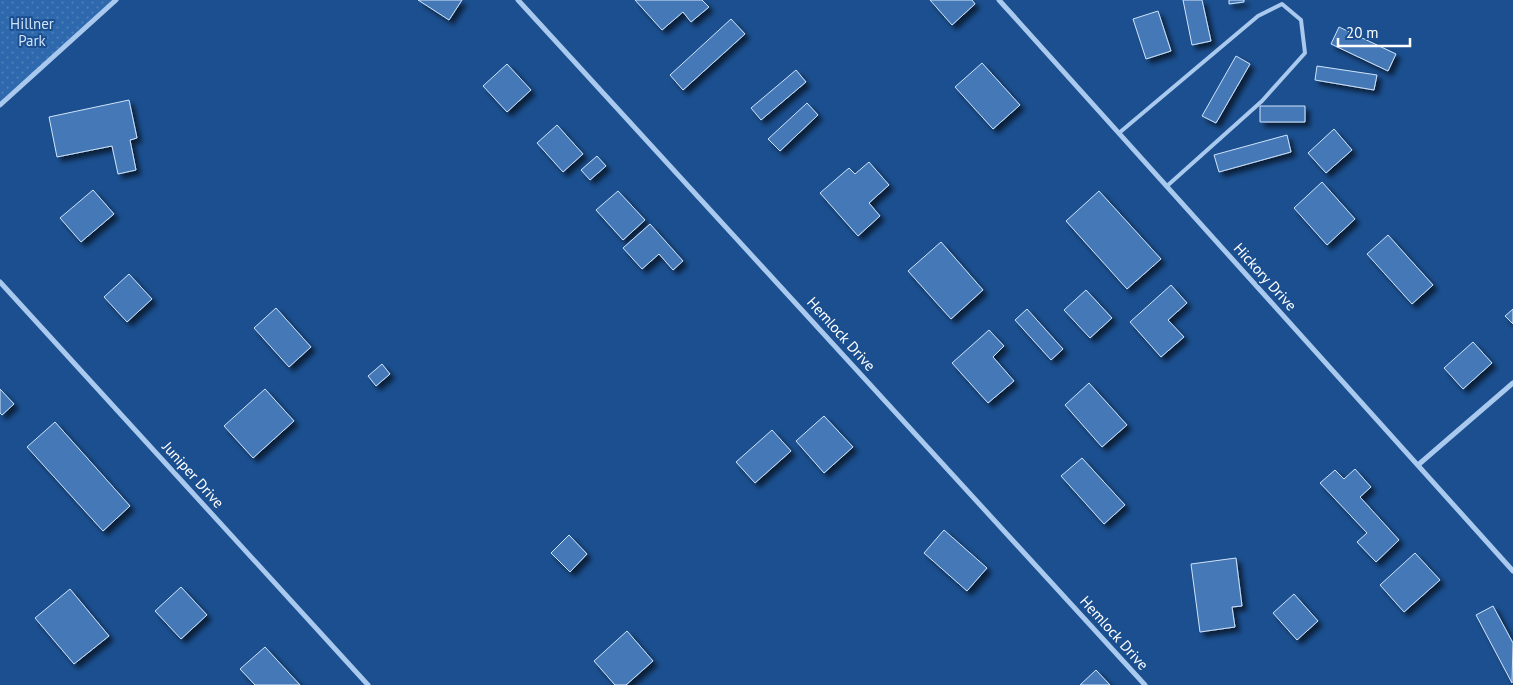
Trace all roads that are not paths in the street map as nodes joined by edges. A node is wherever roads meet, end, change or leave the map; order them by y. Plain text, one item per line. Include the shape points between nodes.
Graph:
1 (116, 0) edge
2 (518, 0) edge
3 (999, 0) edge
4 (0, 105) edge
5 (1119, 133) junction
6 (1166, 186) junction
7 (0, 282) edge
8 (1513, 383) edge
9 (1418, 465) junction
10 (1513, 571) edge
11 (368, 685) edge
12 (1145, 685) edge

1 - 4 street
2 - 12 street, Hemlock Drive
3 - 5 street, Hickory Drive
5 - 6 street, Hickory Drive
5 - 6 lane via 1258,16 1282,4 1301,20 1305,53 1262,101
6 - 9 street, Hickory Drive
7 - 11 street, Juniper Drive
8 - 9 street
9 - 10 street, Hickory Drive

